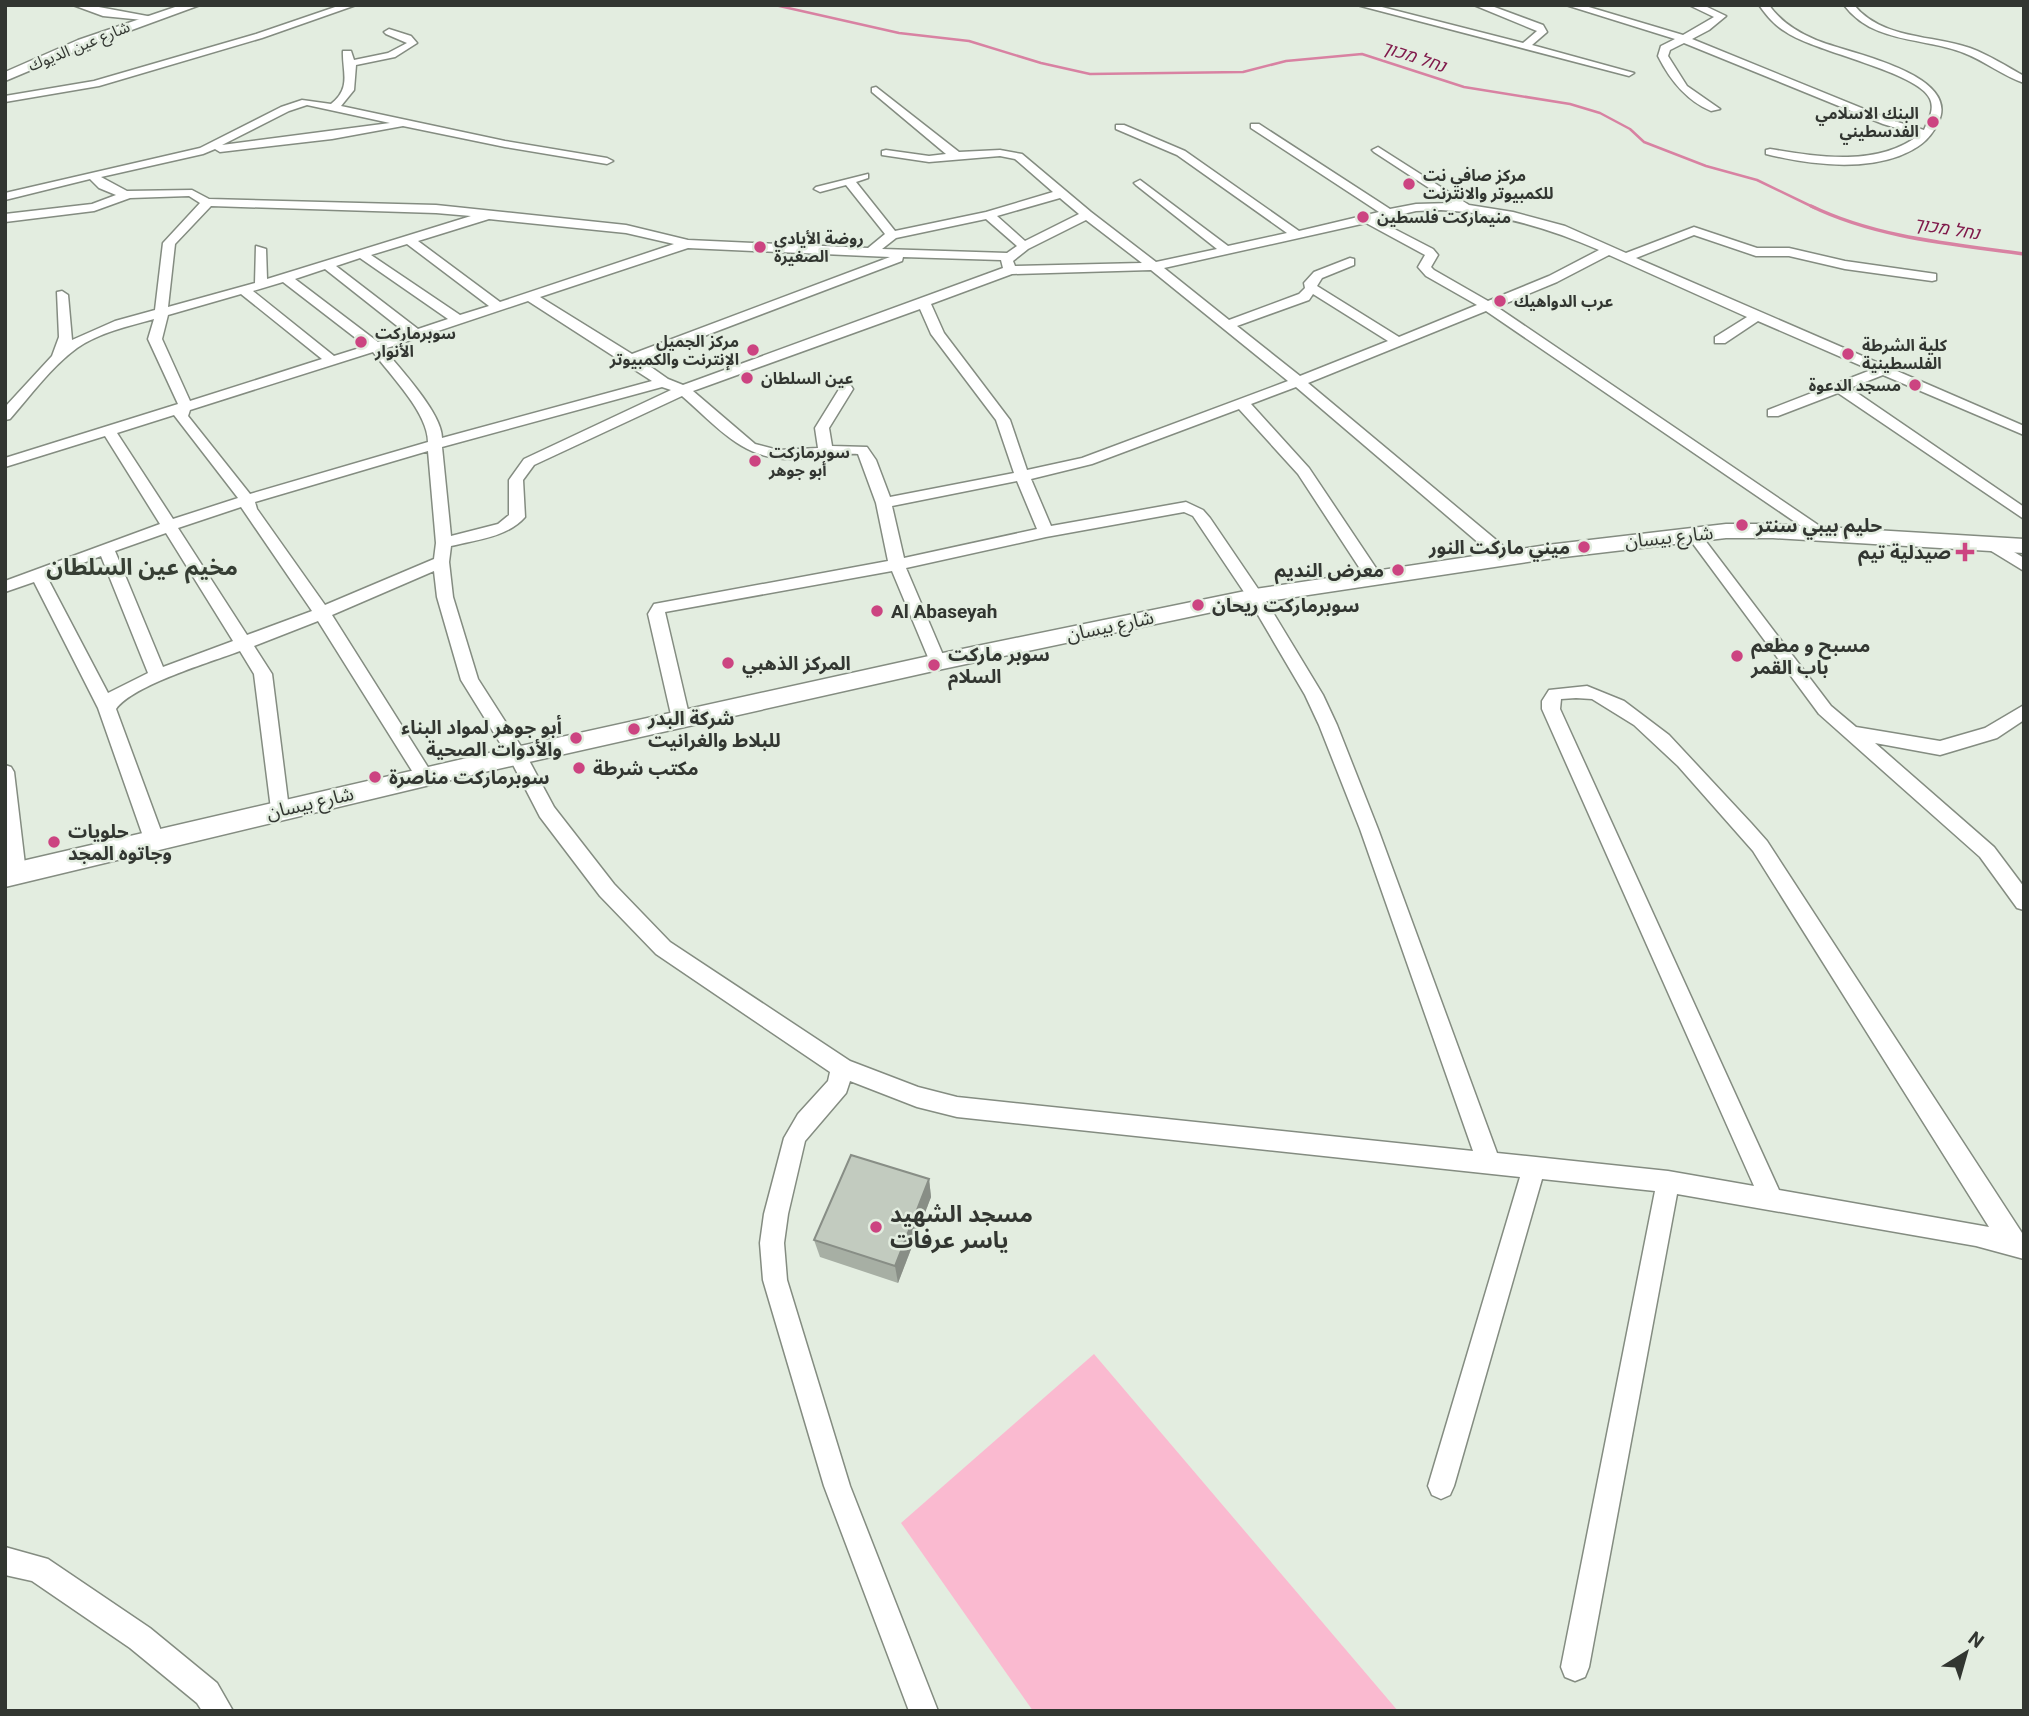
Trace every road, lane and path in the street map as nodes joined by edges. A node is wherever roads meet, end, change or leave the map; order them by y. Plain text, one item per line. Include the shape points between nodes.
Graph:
1 (78, 5) edge
2 (194, 5) edge
3 (351, 5) edge
4 (1362, 5) edge
5 (1479, 5) edge
6 (1572, 5) edge
7 (1694, 5) edge
8 (1764, 5) edge
9 (1849, 5) edge
10 (153, 19) junction
11 (389, 32) dead end
12 (1681, 38) junction
13 (1524, 47) junction
14 (347, 52) dead end
15 (352, 63) junction
16 (1629, 73) dead end
17 (5, 77) edge
18 (2024, 80) edge
19 (876, 90) dead end
20 (5, 99) edge
21 (334, 107) junction
22 (1715, 109) dead end
23 (409, 123) junction
24 (1255, 126) dead end
25 (1120, 127) dead end
26 (1926, 134) junction
27 (1378, 150) dead end
28 (203, 151) junction
29 (1770, 152) dead end
30 (886, 153) dead end
31 (956, 156) junction
32 (607, 161) dead end
33 (92, 176) junction
34 (864, 176) dead end
35 (850, 182) junction
36 (1140, 183) dead end
37 (820, 189) dead end
38 (1060, 194) junction
39 (126, 196) junction
40 (5, 197) edge
41 (208, 202) junction
42 (1464, 206) junction
43 (1387, 212) junction
44 (488, 215) junction
45 (988, 215) junction
46 (1087, 215) junction
47 (5, 218) edge
48 (1368, 219) junction
49 (892, 235) junction
50 (1297, 235) junction
51 (409, 240) junction
52 (688, 244) junction
53 (1024, 246) junction
54 (260, 249) dead end
55 (1611, 249) junction
56 (1226, 250) junction
57 (870, 253) junction
58 (906, 254) junction
59 (363, 255) junction
60 (1627, 257) junction
61 (1350, 262) dead end
62 (1010, 264) junction
63 (328, 266) junction
64 (1154, 266) junction
65 (1932, 277) dead end
66 (286, 278) junction
67 (261, 285) junction
68 (1311, 288) junction
69 (245, 291) junction
70 (62, 295) dead end
71 (531, 297) junction
72 (923, 302) junction
73 (1488, 306) junction
74 (499, 307) junction
75 (161, 314) junction
76 (1758, 316) junction
77 (458, 320) junction
78 (1228, 325) junction
79 (416, 334) junction
80 (1720, 340) dead end
81 (1397, 341) junction
82 (376, 347) junction
83 (58, 356) junction
84 (631, 359) junction
85 (331, 360) junction
86 (1884, 370) junction
87 (663, 382) junction
88 (1298, 382) junction
89 (1839, 387) junction
90 (846, 389) dead end
91 (683, 390) junction
92 (1241, 402) junction
93 (185, 405) junction
94 (1773, 413) dead end
95 (5, 416) edge
96 (109, 431) junction
97 (2024, 431) edge
98 (436, 443) junction
99 (825, 451) junction
100 (5, 463) edge
101 (1022, 476) junction
102 (247, 500) junction
103 (884, 503) junction
104 (2024, 514) edge
105 (170, 528) junction
106 (1046, 532) junction
107 (1693, 534) junction
108 (1822, 534) junction
109 (444, 543) junction
110 (1994, 545) junction
111 (2024, 546) edge
112 (106, 548) junction
113 (1507, 558) junction
114 (441, 562) junction
115 (897, 565) junction
116 (2024, 566) edge
117 (38, 574) junction
118 (1374, 577) junction
119 (5, 587) edge
120 (1255, 596) junction
121 (322, 613) junction
122 (242, 642) junction
123 (939, 662) junction
124 (158, 676) junction
125 (107, 708) junction
126 (2024, 711) edge
127 (681, 719) junction
128 (1852, 733) junction
129 (517, 756) junction
130 (5, 772) edge
131 (425, 777) junction
132 (280, 809) junction
133 (154, 839) junction
134 (10, 875) edge
135 (2024, 902) edge
136 (842, 1068) junction
137 (1489, 1163) junction
138 (1534, 1168) junction
139 (1668, 1182) junction
140 (1772, 1200) junction
141 (2019, 1247) edge
142 (1441, 1486) dead end
143 (5, 1560) edge
144 (1575, 1667) dead end
145 (219, 1711) edge
146 (924, 1711) edge

1 - 10 street
2 - 10 street, شارع عين الديوك
3 - 20 street via 119,78
4 - 13 street
5 - 13 street via 1540,27 1542,32
6 - 12 street
7 - 12 street via 1721,16
8 - 26 street via 1773,21 1796,35 1924,85 1938,107
9 - 18 street via 1856,16 1876,27 1963,50
10 - 17 street, شارع عين الديوك
11 - 15 street via 412,43 391,55
12 - 22 street via 1662,52 1666,63 1687,92
12 - 26 street
13 - 16 street
14 - 15 street
15 - 21 street via 349,87
19 - 31 street
21 - 23 street
21 - 28 street via 296,104
23 - 28 street
23 - 32 street
24 - 43 street
25 - 50 street via 1181,153
26 - 29 street via 1903,151 1878,157 1805,160
27 - 42 street
28 - 33 street
30 - 31 street via 929,159
31 - 38 street via 1018,156
33 - 39 street via 107,190
33 - 40 street
34 - 35 street
35 - 37 street
35 - 49 street
36 - 56 street
38 - 45 street
38 - 46 street
39 - 41 street via 192,193
39 - 47 street via 94,206
41 - 44 street via 436,209
41 - 75 street via 169,243
42 - 43 street
42 - 55 street via 1533,220
43 - 48 street
44 - 51 street
44 - 52 street via 626,229
45 - 49 street
45 - 53 street
46 - 53 street
46 - 64 street
48 - 50 street
48 - 73 street via 1429,251 1432,255 1424,267 1430,273
49 - 57 street
50 - 56 street
51 - 59 street
51 - 74 street
52 - 57 street
52 - 71 street
53 - 62 street
54 - 67 street
55 - 60 street
55 - 73 street
56 - 64 street
57 - 58 street
58 - 62 street
58 - 84 street
59 - 63 street
59 - 77 street
60 - 65 street via 1694,231 1756,253 1789,251 1845,265
60 - 76 street
61 - 68 street via 1318,275
62 - 64 street
62 - 72 street
63 - 66 street
63 - 79 street
64 - 78 street
66 - 67 street
66 - 82 street
67 - 69 street
68 - 78 street via 1304,297
68 - 81 street
69 - 75 street
69 - 85 street
70 - 83 street via 66,337
71 - 74 street
71 - 84 street
72 - 91 street
72 - 101 street via 938,334 1003,420
73 - 81 street
73 - 108 street
74 - 77 street
75 - 83 street via 120,324 75,343
75 - 93 street via 155,339
76 - 80 street
76 - 86 street
77 - 79 street
78 - 88 street
79 - 82 street
81 - 88 street
82 - 85 street
82 - 98 street via 428,416
83 - 95 street
84 - 87 street
85 - 93 street
86 - 89 street
86 - 97 street
87 - 91 street
87 - 98 street
88 - 92 street
88 - 113 street
89 - 94 street
89 - 104 street
90 - 99 street via 822,428
91 - 99 street via 750,447 777,456
91 - 109 street via 529,462 516,480 517,517 503,527
92 - 101 street via 1111,453
92 - 118 street via 1304,471
93 - 96 street
93 - 102 street via 181,415
96 - 100 street
96 - 105 street
98 - 102 street
98 - 109 street
99 - 103 street via 856,449 867,454
101 - 103 street
101 - 106 street
102 - 105 street
102 - 121 street via 257,522
103 - 115 street
105 - 112 street
105 - 122 street
106 - 115 street
106 - 120 street via 1192,508
107 - 108 street, شارع بيسان via 1726,530
107 - 113 street, شارع بيسان
107 - 128 street via 1825,710
108 - 110 street, شارع بيسان
109 - 114 street
110 - 111 street, شارع بيسان
110 - 116 street
112 - 117 street
112 - 124 street
113 - 118 street, شارع بيسان
114 - 121 street
114 - 129 street via 445,597 470,680
115 - 123 street
115 - 127 street via 657,610
117 - 119 street
117 - 125 street
118 - 120 street, شارع بيسان
120 - 123 street, شارع بيسان
120 - 137 street via 1328,724
121 - 122 street
121 - 131 street
122 - 124 street
122 - 132 street via 263,674
123 - 127 street, شارع بيسان
124 - 125 street via 115,696
125 - 133 street
126 - 128 street via 1991,733 1940,748
127 - 129 street, شارع بيسان
128 - 135 street via 1987,852
129 - 131 street, شارع بيسان
129 - 136 street via 547,811 642,929 694,971
130 - 134 street
131 - 132 street, شارع بيسان
132 - 133 street, شارع بيسان
133 - 134 street, شارع بيسان
136 - 137 street via 957,1107
136 - 146 street via 838,1086 795,1139 774,1224 775,1280 837,1486
137 - 138 street
138 - 139 street
138 - 142 street
139 - 140 street
139 - 144 street
140 - 141 street via 1976,1235
140 - 141 street via 1551,709 1555,694 1598,695 1626,711 1714,793 1760,846
143 - 145 street via 38,1569 140,1638 207,1693

